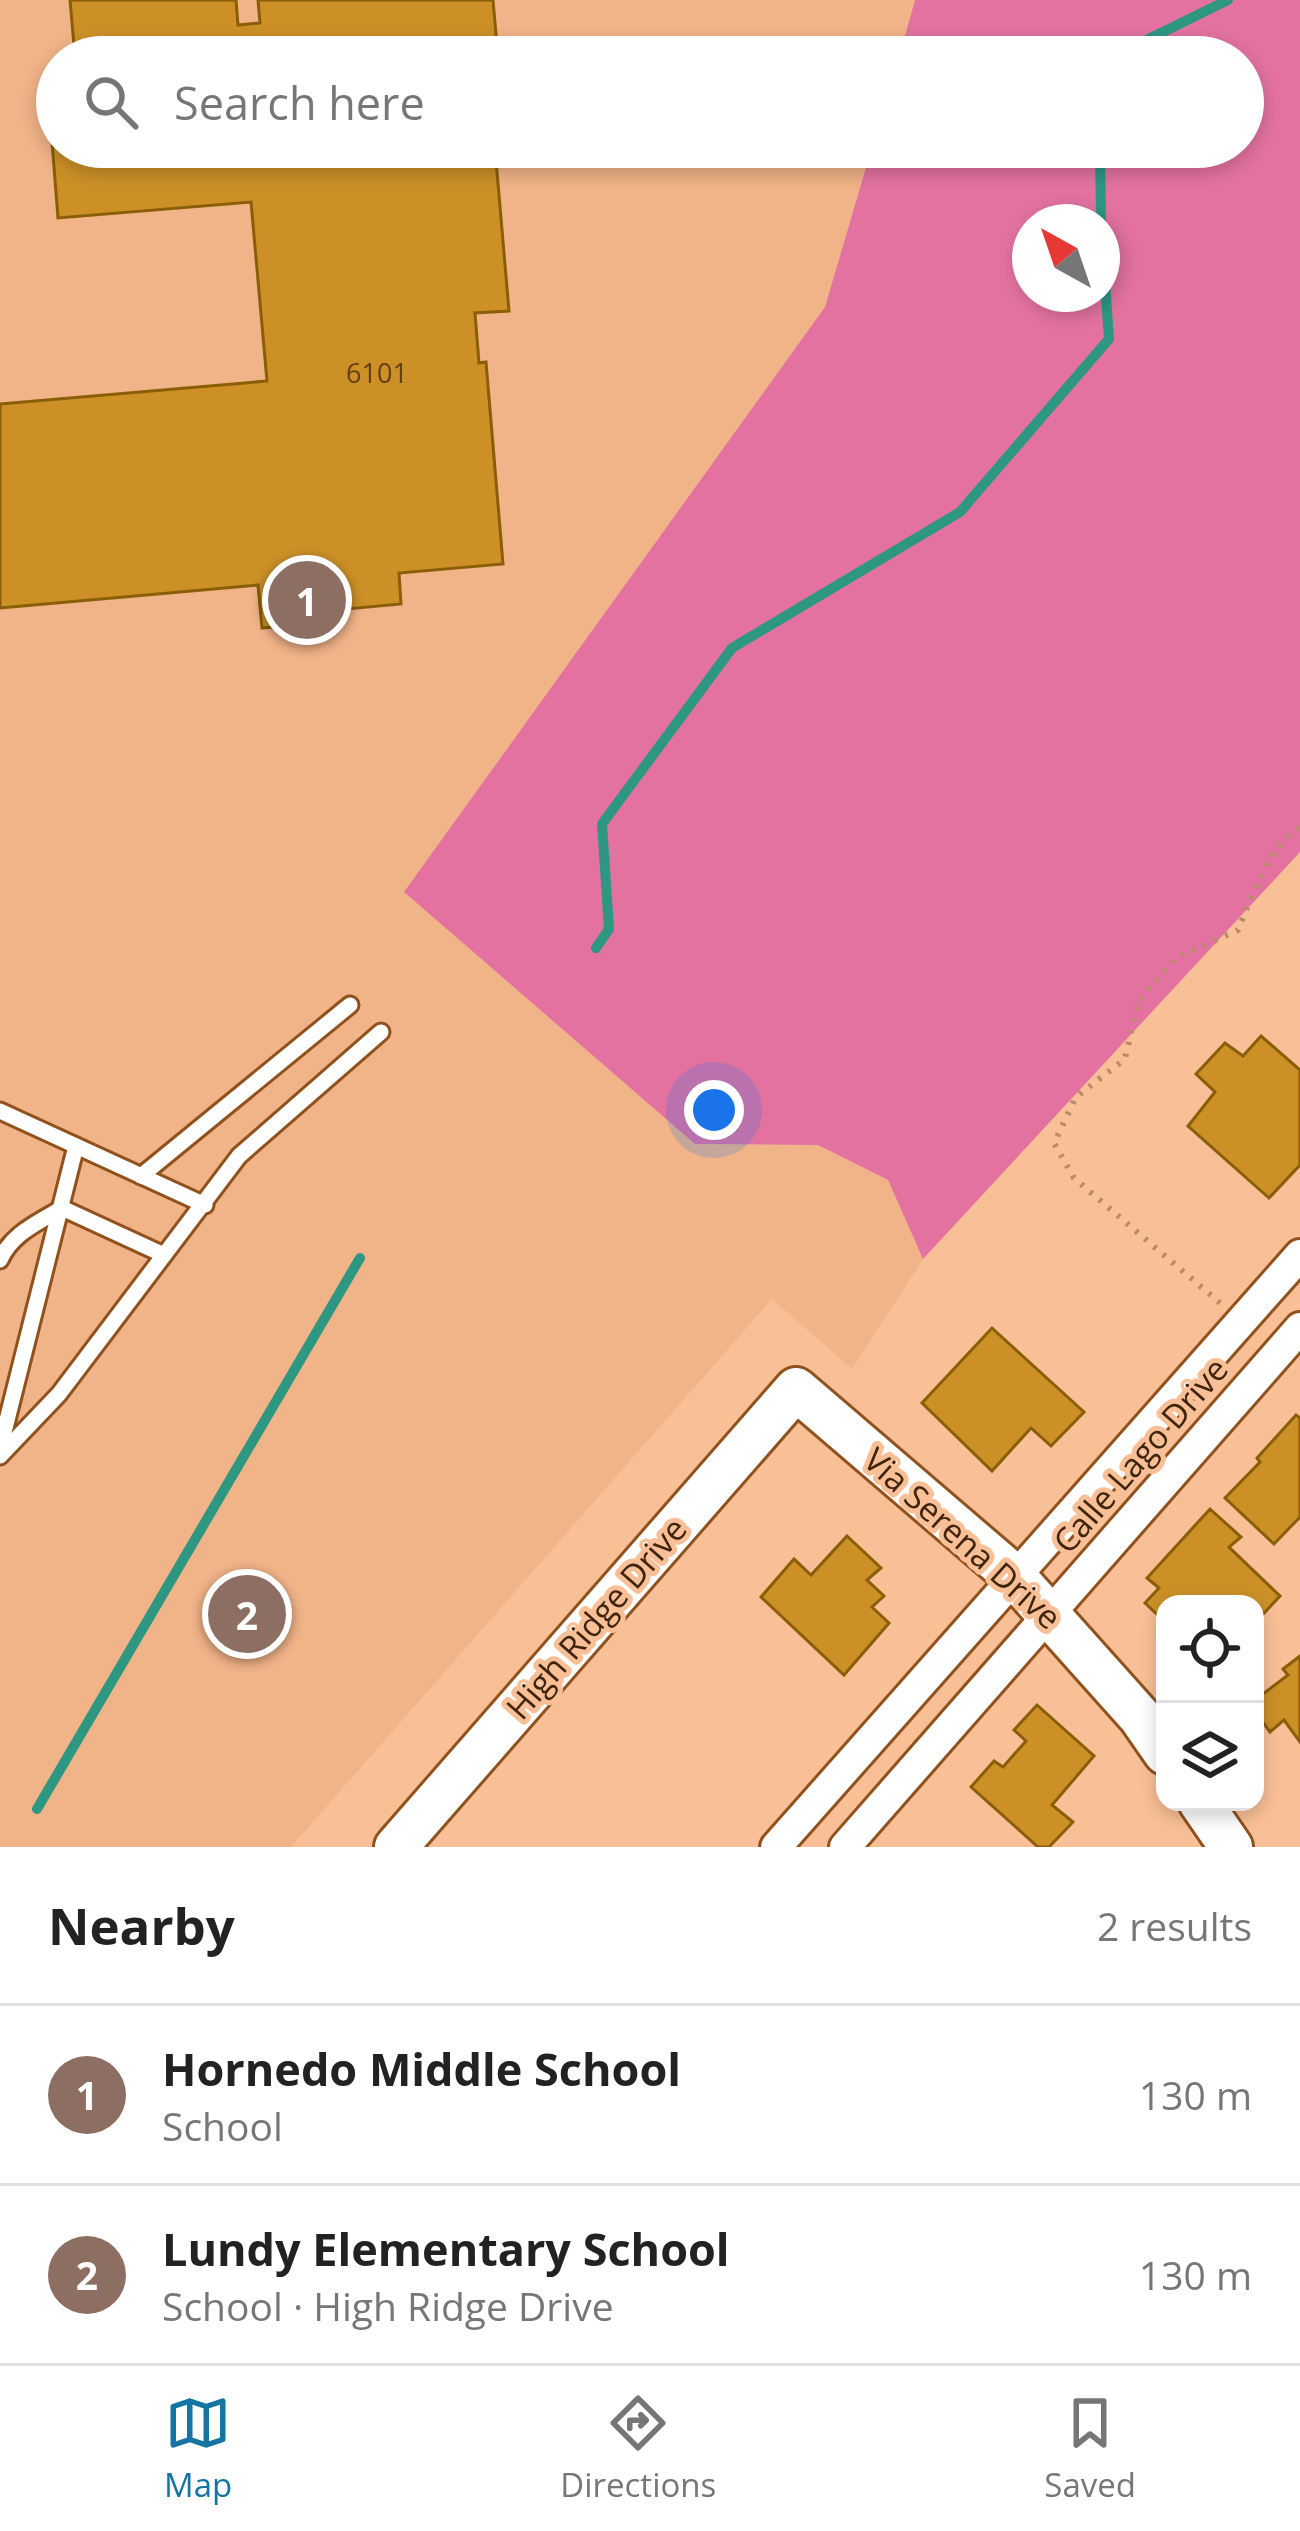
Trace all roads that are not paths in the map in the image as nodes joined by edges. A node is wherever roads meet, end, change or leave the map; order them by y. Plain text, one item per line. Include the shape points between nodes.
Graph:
1 (350, 1005) dead end
2 (381, 1032) dead end
3 (0, 1111) edge
4 (76, 1145) junction
5 (141, 1176) junction
6 (205, 1204) junction
7 (62, 1208) junction
8 (1300, 1255) edge
9 (164, 1256) junction
10 (0, 1260) edge
11 (1300, 1328) edge
12 (796, 1389) joint
13 (0, 1452) edge
14 (1015, 1576) junction
15 (1049, 1613) junction
16 (1156, 1740) edge
17 (1206, 1811) edge
18 (396, 1847) edge
19 (776, 1847) edge
20 (844, 1847) edge
21 (1231, 1847) edge

1 - 5 lane
2 - 6 lane via 239,1156
3 - 4 lane
4 - 5 lane
4 - 7 lane
5 - 6 lane
6 - 9 lane
7 - 9 lane
7 - 10 lane via 21,1233
7 - 13 lane
8 - 14 street, Calle Lago Drive
9 - 13 lane via 59,1394
11 - 15 street, Calle Lago Drive
12 - 14 street, Via Serena Drive
12 - 18 street, High Ridge Drive
14 - 15 street, Via Serena Drive
14 - 19 street, Calle Lago Drive
15 - 16 street, Via Serena Drive
15 - 20 street, Calle Lago Drive
17 - 21 street

